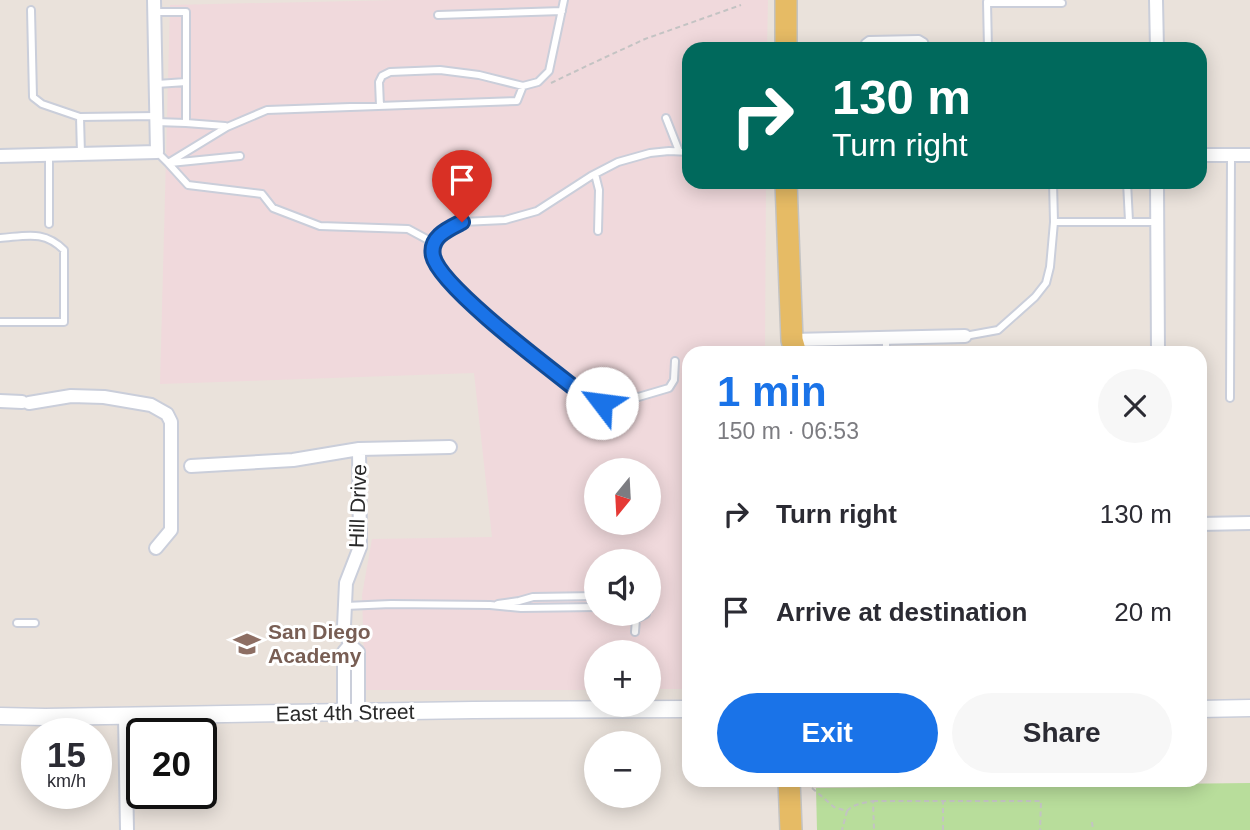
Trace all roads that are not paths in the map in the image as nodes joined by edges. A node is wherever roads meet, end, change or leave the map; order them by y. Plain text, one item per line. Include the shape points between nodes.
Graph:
1 (564, 0) edge
2 (786, 0) edge
3 (1156, 0) edge
4 (987, 1) edge
5 (1062, 3) dead end
6 (154, 6) edge
7 (30, 10) dead end
8 (562, 11) junction
9 (438, 15) dead end
10 (786, 42) edge
11 (866, 42) edge
12 (924, 42) edge
13 (988, 42) edge
14 (1157, 42) edge
15 (186, 82) junction
16 (155, 84) junction
17 (523, 86) junction
18 (380, 106) junction
19 (80, 117) junction
20 (666, 118) dead end
21 (156, 119) junction
22 (186, 123) junction
23 (227, 127) junction
24 (680, 151) joint
25 (157, 152) junction
26 (80, 154) junction
27 (49, 155) junction
28 (1207, 155) edge
29 (1231, 155) junction
30 (1250, 155) edge
31 (0, 156) edge
32 (240, 156) dead end
33 (168, 163) junction
34 (594, 174) junction
35 (786, 189) edge
36 (1053, 189) edge
37 (1128, 189) edge
38 (1157, 189) edge
39 (1129, 221) junction
40 (1055, 222) junction
41 (1157, 222) junction
42 (49, 225) dead end
43 (598, 231) dead end
44 (0, 238) edge
45 (434, 243) junction
46 (0, 322) edge
47 (965, 337) joint
48 (886, 338) junction
49 (791, 346) edge
50 (817, 346) edge
51 (886, 346) edge
52 (1157, 346) edge
53 (675, 361) dead end
54 (1230, 398) dead end
55 (0, 401) edge
56 (450, 447) dead end
57 (359, 449) junction
58 (191, 466) dead end
59 (1250, 523) edge
60 (1207, 524) edge
61 (156, 548) dead end
62 (584, 596) edge
63 (491, 605) junction
64 (345, 606) junction
65 (584, 607) edge
66 (17, 623) dead end
67 (35, 624) dead end
68 (635, 626) edge
69 (635, 632) dead end
70 (1250, 708) edge
71 (682, 709) edge
72 (1207, 709) edge
73 (351, 713) junction
74 (0, 716) edge
75 (125, 716) junction
76 (789, 787) edge
77 (127, 830) edge
78 (791, 830) edge

1 - 8 lane
2 - 10 main road
3 - 14 street
4 - 5 lane
4 - 13 lane
6 - 15 lane via 186,12
6 - 16 street
7 - 19 lane via 33,97
8 - 9 lane
8 - 17 lane via 550,71 538,82
11 - 12 lane via 919,38
15 - 16 lane
15 - 22 lane
16 - 21 street
17 - 18 lane via 517,101
17 - 18 lane via 440,70 390,72 379,82
18 - 23 lane via 267,110
19 - 21 lane
19 - 26 lane
20 - 24 lane
21 - 22 lane
21 - 25 street
22 - 23 lane
23 - 33 lane
24 - 34 lane via 650,153
25 - 26 street
25 - 33 lane
26 - 27 street
27 - 31 street
27 - 42 lane
28 - 29 street
29 - 30 street
29 - 54 lane
32 - 33 lane
33 - 45 lane via 188,185 262,194 273,208 320,226 408,229
34 - 43 lane via 599,190
34 - 45 lane via 537,211 505,220 462,222 446,229
35 - 49 main road
36 - 40 lane
37 - 39 lane
38 - 41 street
39 - 40 lane
39 - 41 lane
40 - 47 lane via 1050,267 1035,298 998,330
41 - 52 street
44 - 46 lane via 42,236 64,250 64,321
45 - 53 lane via 433,258 451,283 590,400 618,403 669,388
47 - 48 street
48 - 50 street
48 - 51 lane
55 - 61 street via 104,397 151,405 167,414 171,422 171,530
56 - 57 street, Hill Drive
57 - 58 street, Hill Drive via 293,460
57 - 64 street, Hill Drive via 360,547 346,583
59 - 60 street
62 - 63 lane via 533,597
63 - 64 lane
63 - 65 lane
64 - 73 street, Hill Drive via 344,626 350,645 358,652
66 - 67 lane
68 - 69 lane
70 - 72 street
71 - 73 street, East 4th Street
73 - 75 street, East 4th Street
74 - 75 street, East 4th Street
75 - 77 street
76 - 78 main road

